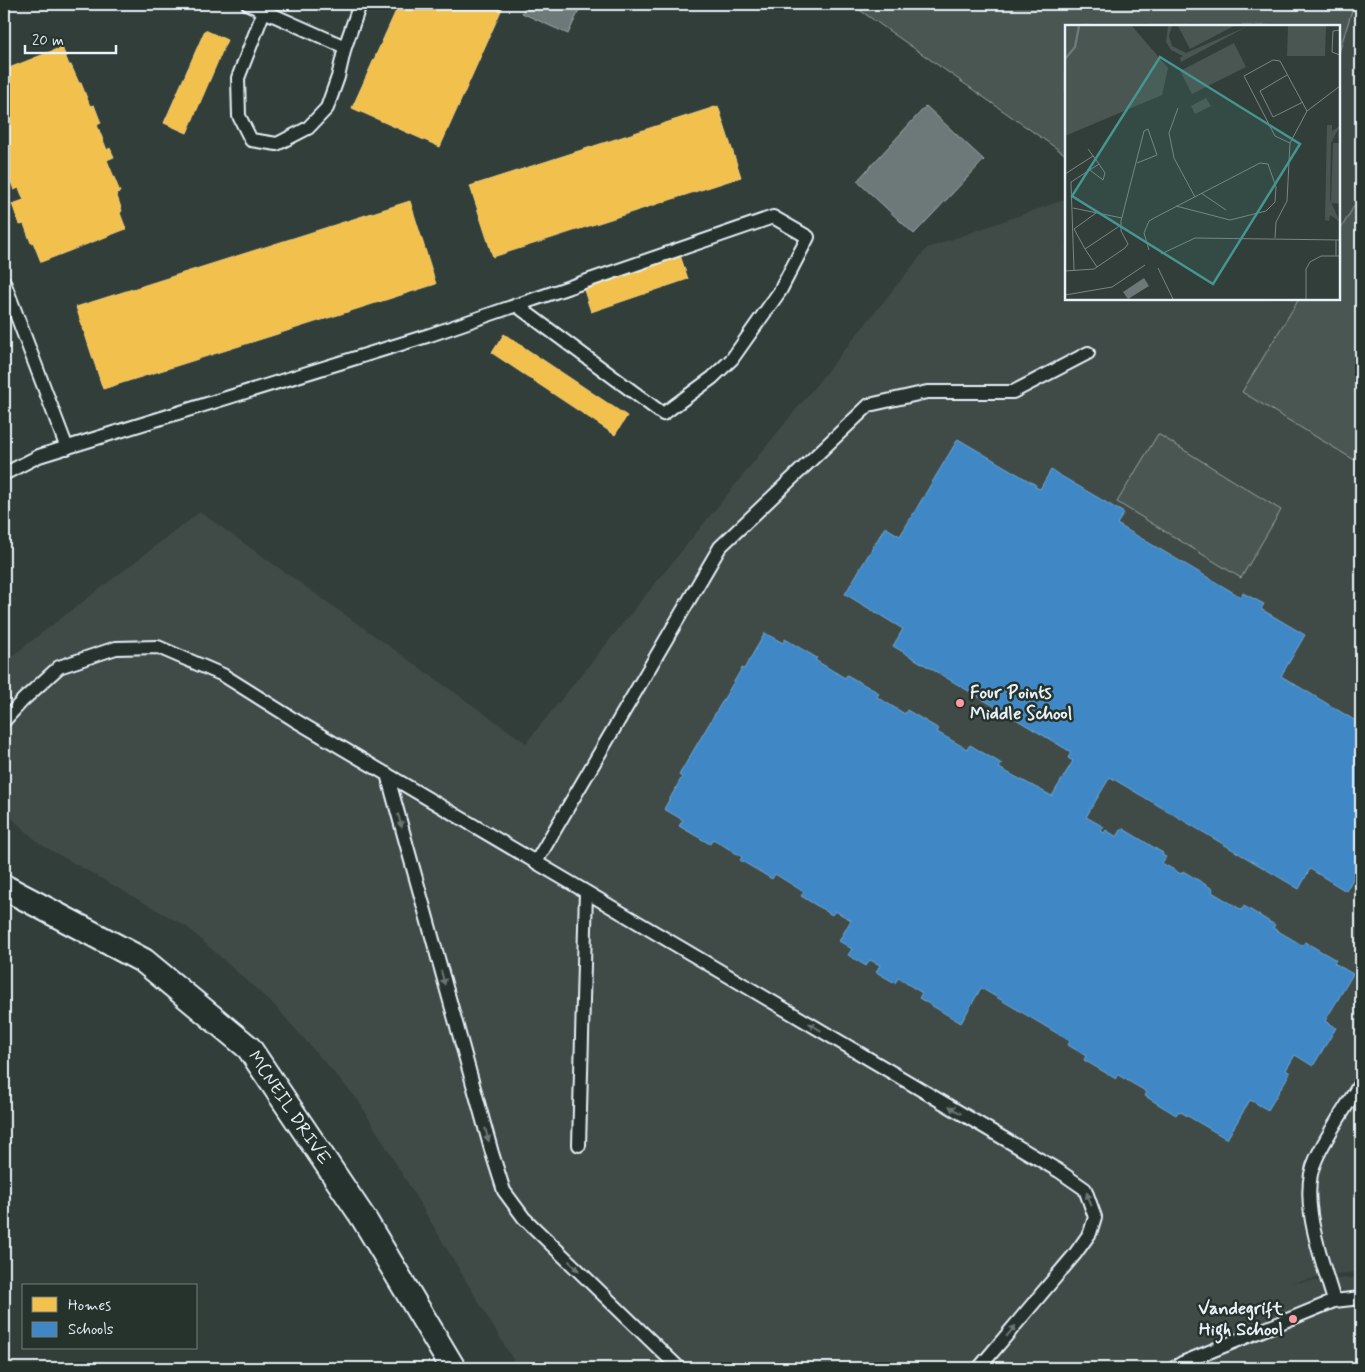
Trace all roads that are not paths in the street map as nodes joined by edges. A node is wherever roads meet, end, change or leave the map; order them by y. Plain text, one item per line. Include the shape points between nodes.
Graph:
1 (248, 4) edge
2 (360, 4) edge
3 (264, 11) junction
4 (345, 47) junction
5 (4, 282) edge
6 (516, 305) junction
7 (1088, 353) dead end
8 (67, 448) junction
9 (6, 471) edge
10 (4, 721) edge
11 (388, 774) junction
12 (536, 862) junction
13 (4, 887) edge
14 (586, 892) junction
15 (1361, 1082) edge
16 (579, 1145) dead end
17 (1361, 1298) edge
18 (1334, 1302) junction
19 (453, 1368) edge
20 (680, 1368) edge
21 (979, 1368) edge
22 (1174, 1368) edge

1 - 3 lane
2 - 4 lane
3 - 4 lane
3 - 4 lane via 238,78 239,116 251,140 276,144 308,128 327,108
5 - 8 lane
6 - 6 lane via 773,217 808,237 780,291 732,359 663,414
6 - 8 lane
7 - 12 lane via 1013,392 927,392 869,404 720,547
8 - 9 lane
10 - 11 lane via 59,668 116,648 158,647 223,675
11 - 12 lane
11 -> 20 lane via 504,1191 524,1218
12 - 14 lane
13 - 19 street, MCNEIL DRIVE via 144,961 249,1048 364,1219
14 - 16 lane
21 -> 14 lane via 1090,1233 1095,1217 1085,1188
15 - 18 lane via 1315,1160 1309,1180 1308,1204
17 - 18 lane
18 - 22 lane

